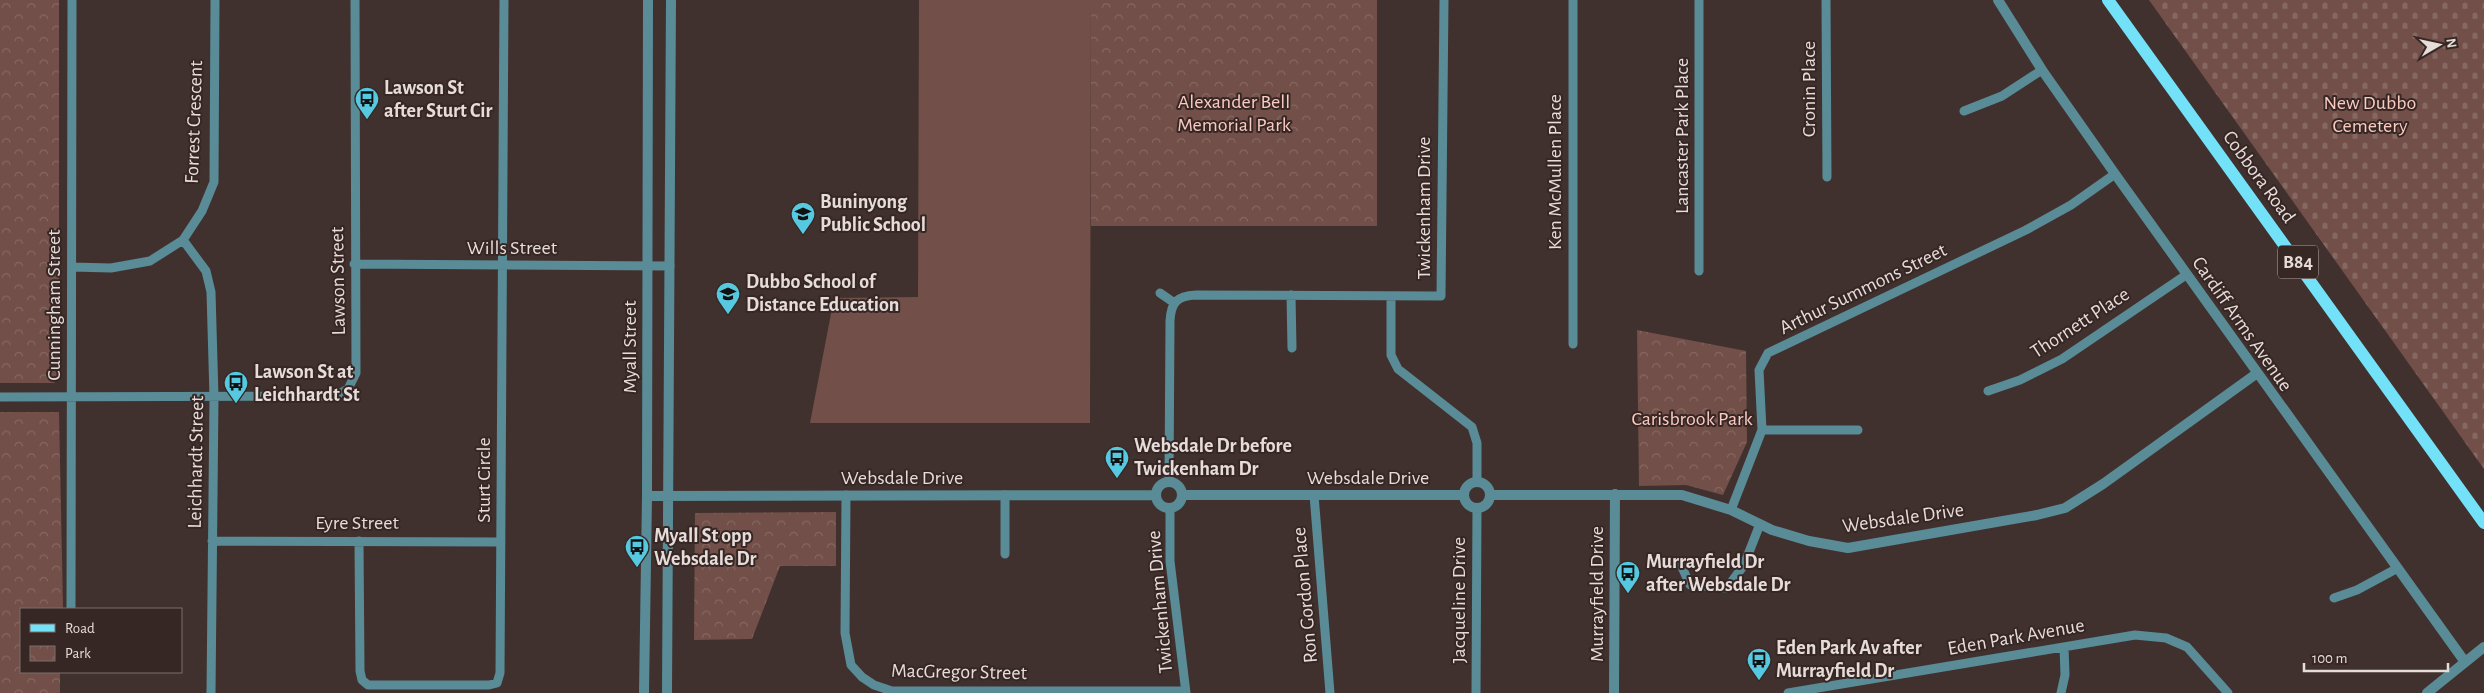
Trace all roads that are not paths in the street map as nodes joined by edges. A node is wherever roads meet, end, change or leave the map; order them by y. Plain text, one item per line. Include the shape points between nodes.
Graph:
1 (72, 0) edge
2 (215, 0) edge
3 (355, 0) edge
4 (504, 0) edge
5 (648, 0) edge
6 (671, 0) edge
7 (1444, 0) edge
8 (1573, 0) edge
9 (1699, 0) edge
10 (1826, 0) edge
11 (1998, 0) edge
12 (2108, 0) edge
13 (2042, 70) junction
14 (1964, 111) dead end
15 (2115, 174) junction
16 (1826, 177) dead end
17 (183, 240) junction
18 (354, 264) junction
19 (502, 266) junction
20 (647, 266) junction
21 (670, 266) junction
22 (72, 267) junction
23 (1700, 271) dead end
24 (2186, 275) junction
25 (1160, 293) dead end
26 (1291, 295) junction
27 (1391, 296) junction
28 (1173, 302) junction
29 (1573, 344) dead end
30 (1292, 348) dead end
31 (2256, 374) junction
32 (1988, 391) dead end
33 (0, 397) edge
34 (214, 397) junction
35 (71, 398) junction
36 (1762, 430) junction
37 (1858, 430) dead end
38 (1169, 482) junction
39 (1477, 482) junction
40 (1615, 494) junction
41 (846, 495) junction
42 (1005, 495) junction
43 (1156, 495) junction
44 (1182, 495) junction
45 (1314, 495) junction
46 (1464, 495) junction
47 (1490, 495) junction
48 (648, 496) junction
49 (670, 496) junction
50 (1170, 508) junction
51 (1476, 508) junction
52 (1731, 510) junction
53 (2484, 523) edge
54 (1760, 524) junction
55 (212, 541) junction
56 (359, 541) junction
57 (501, 542) junction
58 (1005, 554) dead end
59 (1681, 565) dead end
60 (2396, 569) junction
61 (2334, 598) dead end
62 (71, 608) edge
63 (2064, 647) junction
64 (2484, 648) edge
65 (2464, 662) junction
66 (979, 692) edge
67 (1186, 692) edge
68 (211, 693) edge
69 (644, 693) edge
70 (667, 693) edge
71 (1330, 693) edge
72 (1476, 693) edge
73 (1614, 693) edge
74 (1788, 693) edge
75 (2061, 693) edge
76 (2228, 693) edge
77 (2427, 693) edge

1 - 22 street, Cunningham Street
2 - 17 street, Forrest Crescent via 214,182 202,211
3 - 18 street, Lawson Street
4 - 19 street, Sturt Circle
5 - 20 street, Myall Street
6 - 21 street, Myall Street
7 - 27 street, Twickenham Drive via 1441,296
8 - 29 street, Ken McMullen Place
9 - 23 street, Lancaster Park Place
10 - 16 street, Cronin Place
11 - 13 street, Cardiff Arms Avenue
12 - 53 main road, Cobbora Road / B84
13 - 14 street via 2002,96
13 - 15 street, Cardiff Arms Avenue
15 - 24 street, Cardiff Arms Avenue
15 - 36 street, Arthur Summons Street via 2071,205 2026,230 1768,353 1759,370
17 - 22 street, Forrest Crescent via 150,261 111,268
17 - 34 street, Leichhardt Street via 206,271 211,292
18 - 19 street, Wills Street
18 - 34 street, Lawson Street via 356,373 348,389 335,396
19 - 20 street, Wills Street
19 - 57 street, Sturt Circle
20 - 21 street, Wills Street
20 - 48 street, Myall Street
21 - 49 street, Myall Street
22 - 35 street, Cunningham Street
24 - 31 street, Cardiff Arms Avenue
24 - 32 street, Thornett Place via 2062,359 2020,380
25 - 28 street
26 - 27 street, Twickenham Drive
26 - 28 street, Twickenham Drive via 1186,295
26 - 30 street
27 - 39 street via 1392,355 1398,368 1472,427 1477,443
28 - 38 street via 1170,321
31 - 54 street, Websdale Drive via 2065,508 1848,548 1809,541
31 - 60 street, Cardiff Arms Avenue
33 - 35 street, Lawson Street
34 - 35 street, Lawson Street
34 - 55 street, Leichhardt Street
35 - 62 street, Cunningham Street
36 - 37 street
36 - 52 street, Arthur Summons Street
38 - 43 street via 1159,487
38 - 44 street via 1179,486
39 - 46 street via 1466,487
39 - 47 street via 1485,484
40 - 47 street, Websdale Drive
40 - 52 street, Websdale Drive via 1682,494
40 - 73 street, Murrayfield Drive
41 - 42 street, Websdale Drive
41 - 49 street, Websdale Drive
41 - 66 street, MacGregor Street via 845,634 851,665 874,685 892,691
42 - 43 street, Websdale Drive
42 - 58 street
43 - 50 street via 1162,505
44 - 45 street, Websdale Drive
44 - 50 street via 1180,503
45 - 46 street, Websdale Drive
45 - 71 street, Ron Gordon Place
46 - 51 street via 1469,505
47 - 51 street via 1484,505
48 - 49 street, Websdale Drive
48 - 69 street, Myall Street
49 - 70 street, Myall Street
50 - 67 street, Twickenham Drive via 1170,561
51 - 72 street, Jacqueline Drive
52 - 54 street, Websdale Drive
54 - 59 street via 1744,565 1728,588 1690,585
55 - 56 street, Eyre Street
55 - 68 street, Leichhardt Street
56 - 57 street, Eyre Street
56 - 57 street, Sturt Circle via 360,671 362,680 368,685 489,685 497,682 500,673
60 - 61 street
60 - 65 street, Cardiff Arms Avenue
63 - 74 street, Eden Park Avenue
63 - 75 street via 2065,675
63 - 76 street, Eden Park Avenue via 2135,635 2166,638 2187,647
64 - 65 street
65 - 77 street
66 - 67 street, MacGregor Street

